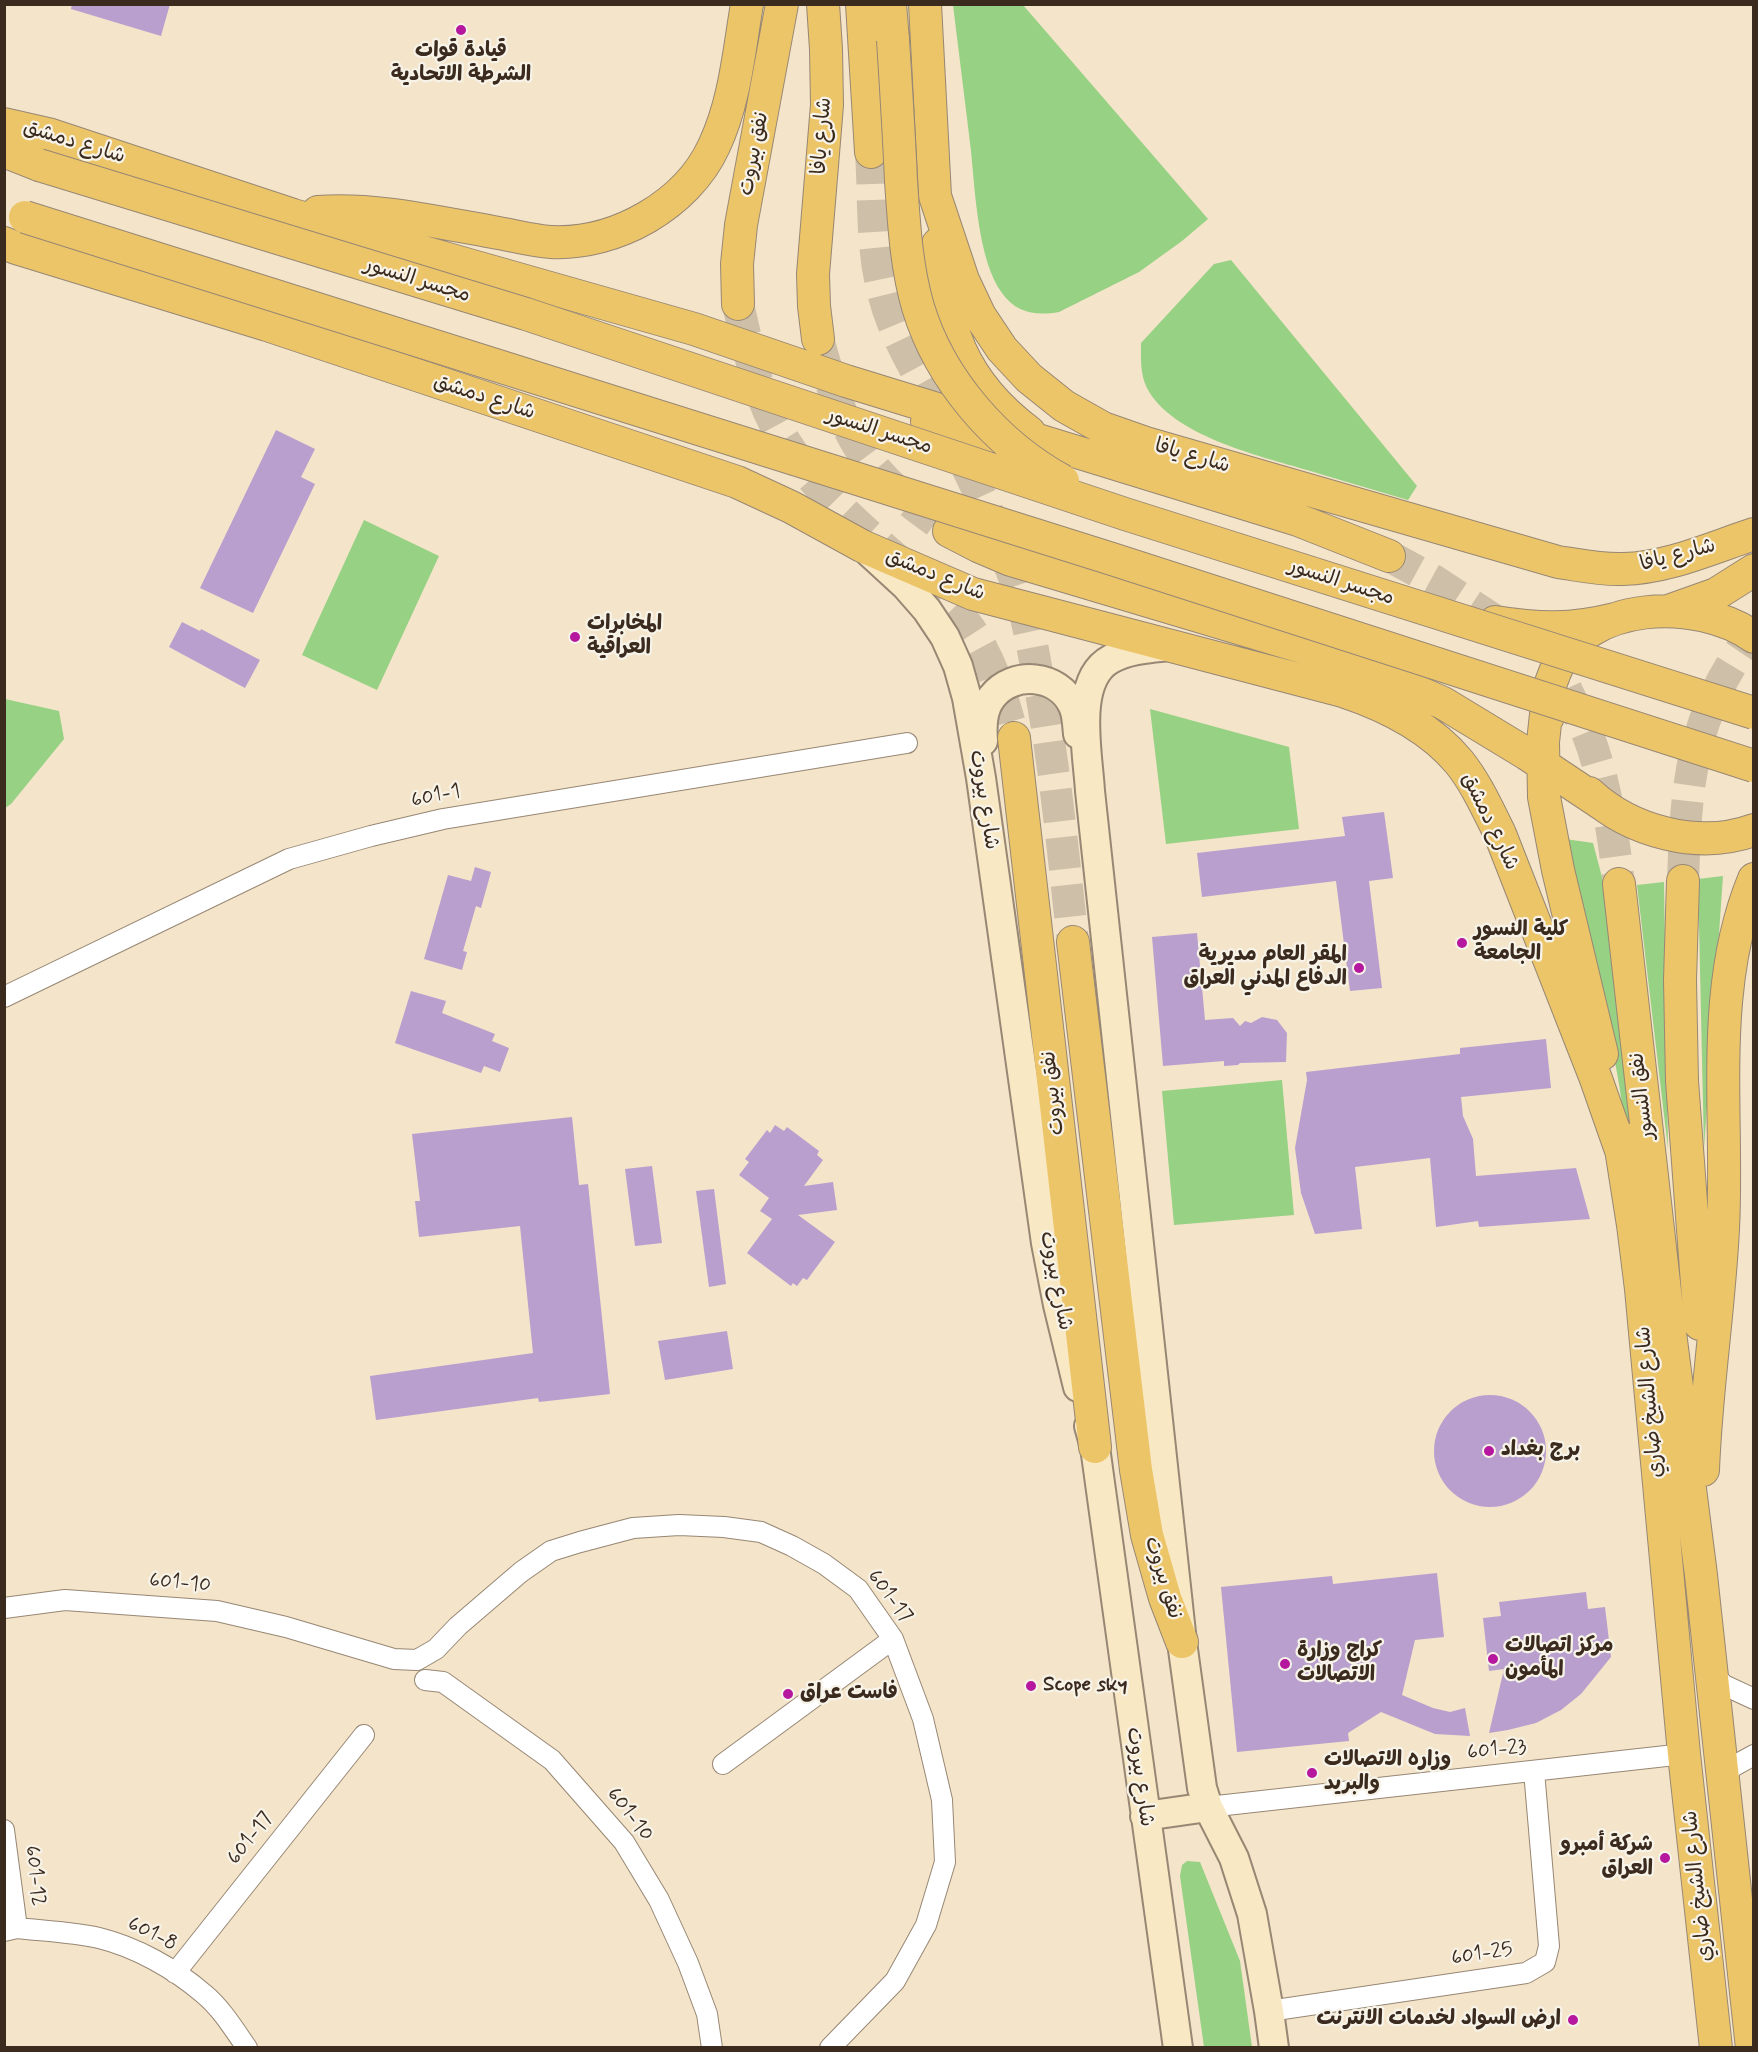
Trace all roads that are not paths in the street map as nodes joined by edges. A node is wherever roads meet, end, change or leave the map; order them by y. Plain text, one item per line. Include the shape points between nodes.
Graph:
1 (747, 4) edge
2 (782, 4) edge
3 (823, 4) edge
4 (862, 4) edge
5 (890, 4) edge
6 (925, 4) edge
7 (4, 124) edge
8 (4, 151) edge
9 (871, 152) tunnel mouth
10 (935, 196) junction
11 (15, 214) edge
12 (293, 215) junction
13 (4, 243) edge
14 (738, 304) tunnel mouth
15 (818, 339) tunnel mouth
16 (846, 381) junction
17 (1040, 439) junction
18 (1125, 514) junction
19 (949, 531) tunnel mouth
20 (1754, 534) edge
21 (862, 546) junction
22 (1389, 556) tunnel mouth
23 (1754, 570) edge
24 (1669, 611) junction
25 (1615, 619) junction
26 (1754, 637) edge
27 (1173, 646) junction
28 (1334, 657) junction
29 (1343, 691) junction
30 (1548, 696) junction
31 (1401, 698) junction
32 (1754, 714) edge
33 (1469, 719) junction
34 (1014, 738) tunnel mouth
35 (907, 743) dead end
36 (1460, 762) junction
37 (1543, 764) junction
38 (1754, 766) edge
39 (981, 778) junction
40 (1090, 791) junction
41 (1605, 806) junction
42 (1752, 831) edge
43 (1558, 870) junction
44 (1754, 879) edge
45 (1683, 881) tunnel mouth
46 (1619, 884) tunnel mouth
47 (1754, 908) edge
48 (1735, 938) junction
49 (1073, 942) tunnel mouth
50 (4, 997) edge
51 (1623, 1156) junction
52 (1667, 1309) joint
53 (1705, 1415) junction
54 (1095, 1447) junction
55 (1701, 1575) junction
56 (4, 1608) edge
57 (893, 1639) junction
58 (1182, 1642) junction
59 (417, 1660) joint
60 (1712, 1673) junction
61 (425, 1680) dead end
62 (1754, 1699) edge
63 (364, 1735) dead end
64 (1684, 1754) junction
65 (1754, 1755) edge
66 (723, 1764) dead end
67 (1534, 1771) junction
68 (1723, 1776) junction
69 (1208, 1807) junction
70 (1144, 1816) junction
71 (4, 1830) edge
72 (11, 1929) edge
73 (175, 1973) junction
74 (1269, 2011) junction
75 (247, 2048) edge
76 (712, 2048) edge
77 (830, 2048) edge
78 (1178, 2048) edge
79 (1274, 2048) edge
80 (1716, 2048) edge
81 (1752, 2048) edge

1 - 12 main road via 728,110 714,147 685,187 663,207 629,227 591,238 552,242 383,213 338,210
2 - 14 main road, نفق بيروت via 741,225
3 - 15 main road, شارع يافا via 826,105 813,274
4 - 9 main road
5 - 18 main road, bridge via 904,230 918,308 933,343 950,375 997,433 1025,457
6 - 10 main road, شارع يافا
7 - 12 main road, شارع دمشق via 48,134
8 - 18 main road, مجسر النسور, bridge via 526,314
10 - 17 main road via 940,279 955,340 969,369 988,394
10 - 20 main road, شارع يافا via 963,280 1002,349 1029,378 1064,406 1103,428 1558,562 1592,568 1667,564
11 - 38 main road, bridge via 1112,559
12 - 16 main road, شارع دمشق via 694,329
13 - 21 main road, شارع دمشق via 737,482
16 - 17 main road
16 - 25 main road via 976,445 1097,492 1484,620 1555,628
17 - 22 main road via 1298,520
18 - 32 main road, مجسر النسور, bridge
19 - 28 main road via 1011,560
21 - 27 main road, شارع دمشق via 973,594
21 - 39 main road, شارع بيروت via 906,586 945,637 967,698
23 - 24 main road via 1716,594
24 - 25 main road
24 - 26 main road via 1718,620
25 - 30 main road via 1591,631 1567,652 1558,665
27 - 29 main road, شارع دمشق
27 - 40 main road via 1111,658 1095,671 1085,711
28 - 31 main road via 1383,683
28 - 33 main road via 1443,703
29 - 31 main road
29 - 36 main road, شارع دمشق via 1414,723
30 - 37 main road, شارع الشيخ ضاري
30 - 41 main road via 1549,729 1556,750 1580,785
31 - 33 main road via 1434,704
31 - 36 main road via 1440,734
33 - 37 main road
33 - 43 main road via 1500,741 1527,780
34 - 54 main road, نفق بيروت
35 - 50 street, 601-1 via 443,819 330,847 289,859
36 - 51 main road, شارع دمشق via 1500,834
37 - 41 main road
37 - 43 main road, شارع الشيخ ضاري via 1544,797
39 - 40 main road via 984,711 1004,686 1019,679 1035,678 1065,693 1074,707
39 - 54 main road, شارع بيروت via 1046,1243 1068,1348
40 - 58 main road
41 - 42 main road via 1642,826 1684,836 1717,837
43 - 51 main road, شارع الشيخ ضاري
44 - 48 main road, شارع الشيخ ضاري via 1743,903
45 - 53 main road via 1682,1081
46 - 52 main road, نفق النسور
47 - 48 main road
48 - 53 main road, شارع الشيخ ضاري via 1722,1083 1723,1227 1716,1332
49 - 58 main road, نفق بيروت via 1136,1470 1147,1535
51 - 64 main road, شارع الشيخ ضاري via 1641,1289
52 - 55 main road, شارع الشيخ ضاري
53 - 55 main road, شارع الشيخ ضاري
54 - 70 main road, شارع بيروت
55 - 60 main road, شارع الشيخ ضاري
56 - 59 street, 601-10 via 65,1600 217,1611 394,1659
57 - 59 street, 601-17 via 858,1589 792,1545 761,1532 724,1527 648,1526 551,1551 458,1626 436,1650
57 - 66 street
57 - 77 street, 601-17 via 923,1719 942,1800 945,1862 926,1925 895,1981
58 - 69 main road
60 - 62 street via 1724,1685
60 - 68 main road, شارع الشيخ ضاري
61 - 76 street, 601-10 via 443,1682 552,1760 624,1842 659,1900 688,1963 707,2014
63 - 73 street, 601-17
64 - 67 street, 601-23
64 - 80 main road, شارع الشيخ ضاري
65 - 68 street
67 - 69 street, 601-23
67 - 74 street, 601-25 via 1550,1946 1545,1962 1526,1973
68 - 81 main road, شارع الشيخ ضاري
69 - 70 main road
69 - 74 main road via 1234,1858 1252,1914
70 - 78 main road, شارع بيروت
71 - 72 street, 601-12
72 - 73 street, 601-8 via 100,1938 139,1952
73 - 75 street, 601-8 via 205,1995
74 - 79 main road

